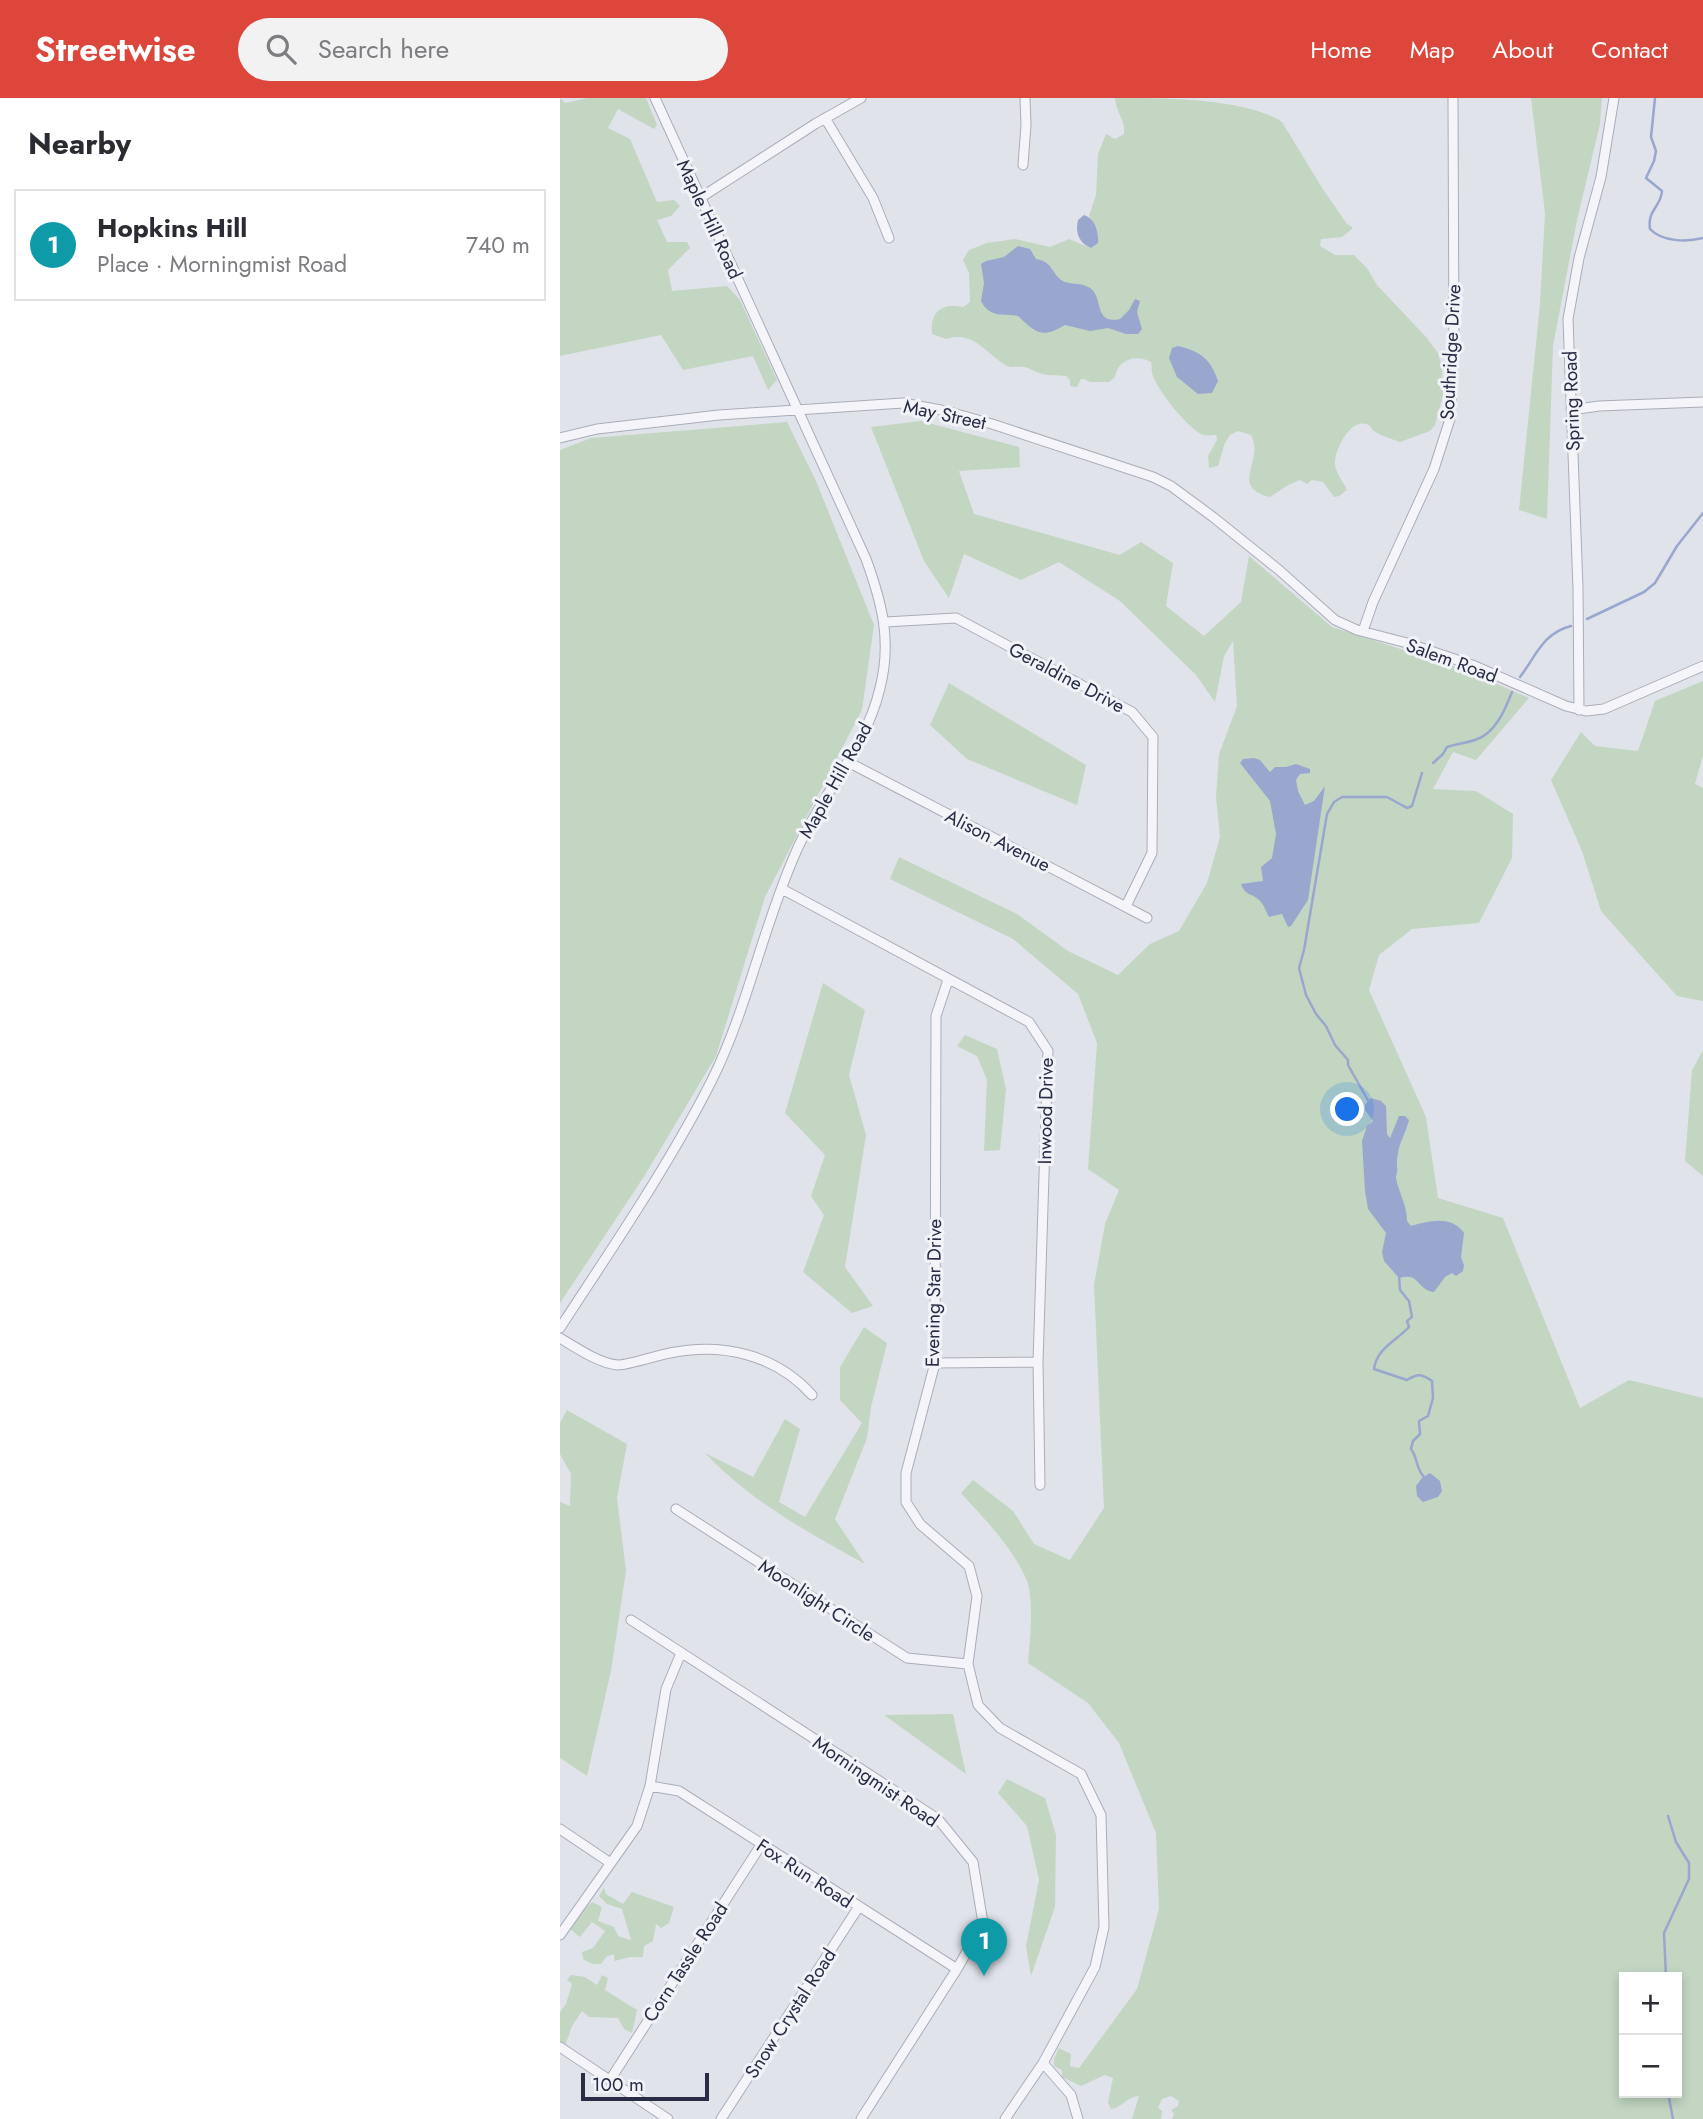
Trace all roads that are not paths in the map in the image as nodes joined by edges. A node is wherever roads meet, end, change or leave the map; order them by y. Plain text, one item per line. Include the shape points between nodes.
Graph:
1 (655, 98) edge
2 (861, 98) edge
3 (1025, 98) edge
4 (1453, 98) edge
5 (1614, 98) edge
6 (825, 118) junction
7 (1023, 165) dead end
8 (700, 198) junction
9 (889, 238) dead end
10 (1703, 402) edge
11 (798, 410) junction
12 (1571, 410) junction
13 (560, 438) edge
14 (1225, 526) joint
15 (885, 622) junction
16 (1363, 631) junction
17 (1703, 666) edge
18 (1579, 710) junction
19 (848, 762) junction
20 (782, 889) junction
21 (1126, 906) junction
22 (1147, 918) dead end
23 (948, 980) junction
24 (560, 1328) edge
25 (560, 1338) edge
26 (1038, 1362) junction
27 (935, 1363) junction
28 (812, 1395) dead end
29 (1040, 1485) dead end
30 (676, 1509) dead end
31 (631, 1620) dead end
32 (681, 1653) junction
33 (968, 1664) junction
34 (650, 1786) junction
35 (560, 1829) edge
36 (761, 1845) junction
37 (609, 1862) junction
38 (858, 1908) junction
39 (560, 1935) edge
40 (957, 1969) junction
41 (560, 2047) edge
42 (1043, 2063) junction
43 (610, 2080) junction
44 (668, 2119) edge
45 (721, 2119) edge
46 (861, 2119) edge
47 (1005, 2119) edge
48 (1078, 2119) edge

1 - 8 street, Maple Hill Road
2 - 6 street
3 - 7 street
4 - 16 street, Southridge Drive via 1450,419 1434,469
5 - 12 street, Spring Road via 1568,319
6 - 8 street
6 - 9 street via 873,198
8 - 11 street, Maple Hill Road
10 - 12 street
11 - 13 street, May Street via 641,423
11 - 14 street, May Street via 903,403 946,411 1153,477
11 - 15 street, Maple Hill Road via 866,559
12 - 18 street, Spring Road
14 - 16 street, Salem Road via 1325,612
15 - 19 street, Maple Hill Road via 880,688
15 - 21 street, Geraldine Drive via 956,618 1132,712 1153,737 1152,853
16 - 18 street, Salem Road via 1475,666
17 - 18 street, Salem Road via 1619,704
19 - 20 street, Maple Hill Road via 796,850
19 - 21 street, Alison Avenue
20 - 23 street, Inwood Drive
20 - 24 street, Maple Hill Road via 712,1080
21 - 22 street, Alison Avenue
23 - 26 street, Inwood Drive via 1029,1022 1048,1051
23 - 27 street, Evening Star Drive via 936,1016
25 - 28 street via 618,1365 689,1349 724,1349 774,1363
26 - 27 street
26 - 29 street, Inwood Drive
27 - 33 street, Evening Star Drive via 906,1473 906,1502 920,1524 970,1566 976,1596
30 - 33 street, Moonlight Circle via 907,1658
31 - 32 street, Morningmist Road
32 - 34 street via 666,1689
32 - 40 street, Morningmist Road via 938,1819 973,1862 983,1923
33 - 42 street, Evening Star Drive via 978,1705 1000,1728 1081,1774 1101,1815 1104,1927 1095,1967
34 - 36 street, Fox Run Road via 679,1791
34 - 37 street via 637,1826
35 - 37 street
36 - 38 street, Fox Run Road
36 - 43 street, Corn Tassle Road
37 - 39 street
38 - 40 street, Fox Run Road
38 - 45 street, Snow Crystal Road
40 - 46 street, Morningmist Road
41 - 43 street
42 - 47 street, Evening Star Drive
42 - 48 street via 1071,2095
43 - 44 street

